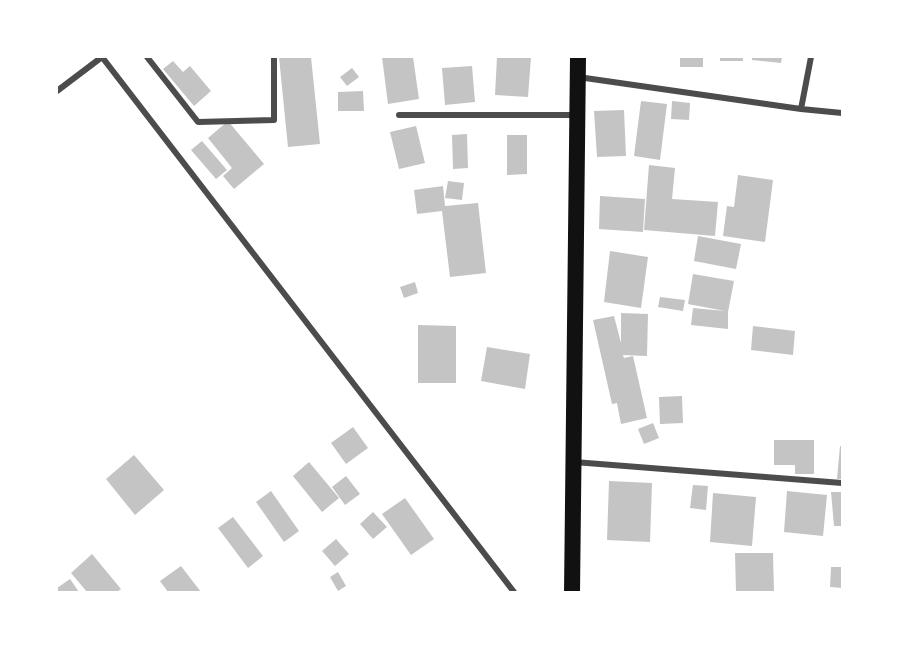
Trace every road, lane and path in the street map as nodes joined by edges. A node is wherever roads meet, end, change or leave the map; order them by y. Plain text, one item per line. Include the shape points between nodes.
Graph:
1 (102, 57) edge
2 (147, 57) edge
3 (274, 57) edge
4 (578, 57) edge
5 (811, 57) edge
6 (578, 77) junction
7 (57, 91) edge
8 (801, 109) junction
9 (842, 113) edge
10 (399, 115) dead end
11 (577, 115) junction
12 (574, 462) junction
13 (842, 483) edge
14 (514, 592) edge
15 (572, 592) edge

1 - 7 street
1 - 14 street
2 - 3 street via 198,122 274,120
4 - 6 highway
5 - 8 street
6 - 8 street
6 - 11 highway
8 - 9 street
10 - 11 street
11 - 12 highway
12 - 13 street
12 - 15 highway

